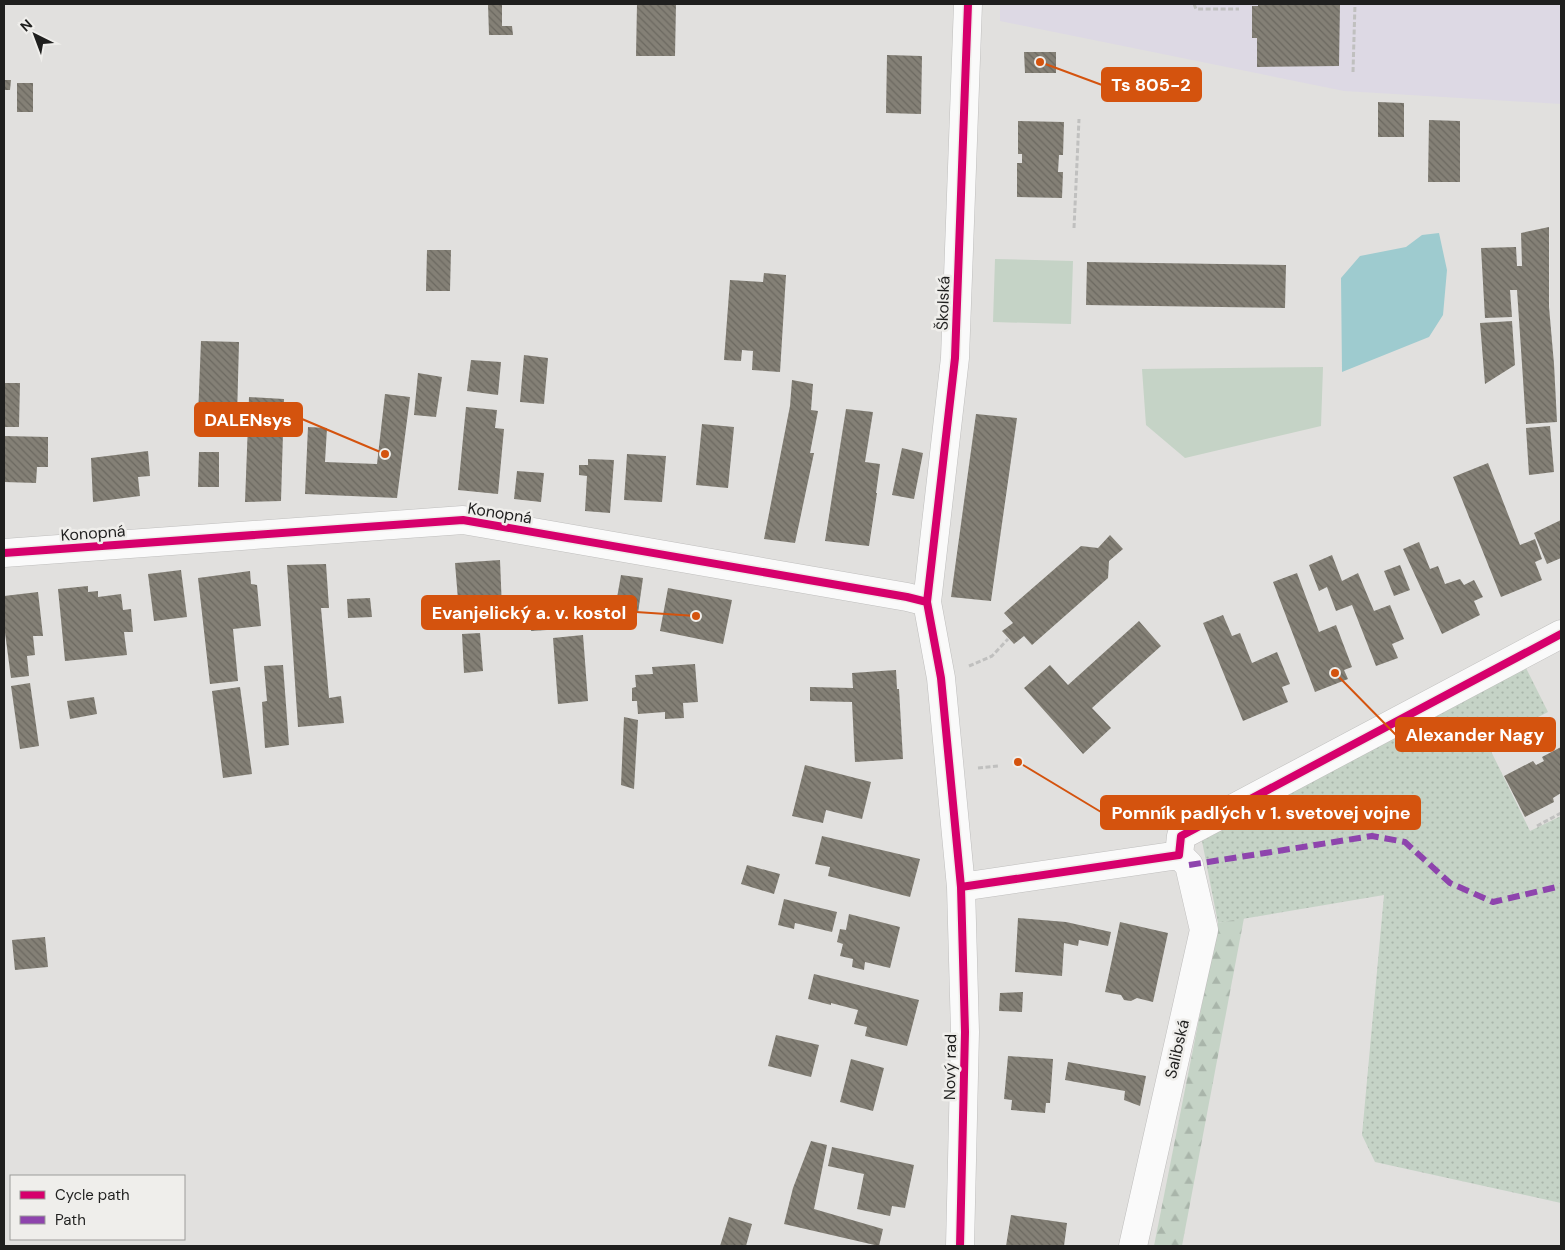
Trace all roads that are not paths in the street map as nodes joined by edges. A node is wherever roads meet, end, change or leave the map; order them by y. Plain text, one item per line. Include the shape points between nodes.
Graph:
1 (968, 4) edge
2 (4, 553) edge
3 (927, 602) junction
4 (1561, 634) edge
5 (941, 678) joint
6 (1179, 855) junction
7 (961, 888) junction
8 (960, 1246) edge
9 (1133, 1246) edge

1 - 3 street, Školská via 955,358
2 - 3 street, Konopná via 463,520
3 - 5 street, Školská
4 - 6 street via 1181,836
5 - 7 street, Nový rad
6 - 7 street
6 - 9 street, Salibská via 1189,865 1204,930
7 - 8 street, Nový rad via 965,1032

